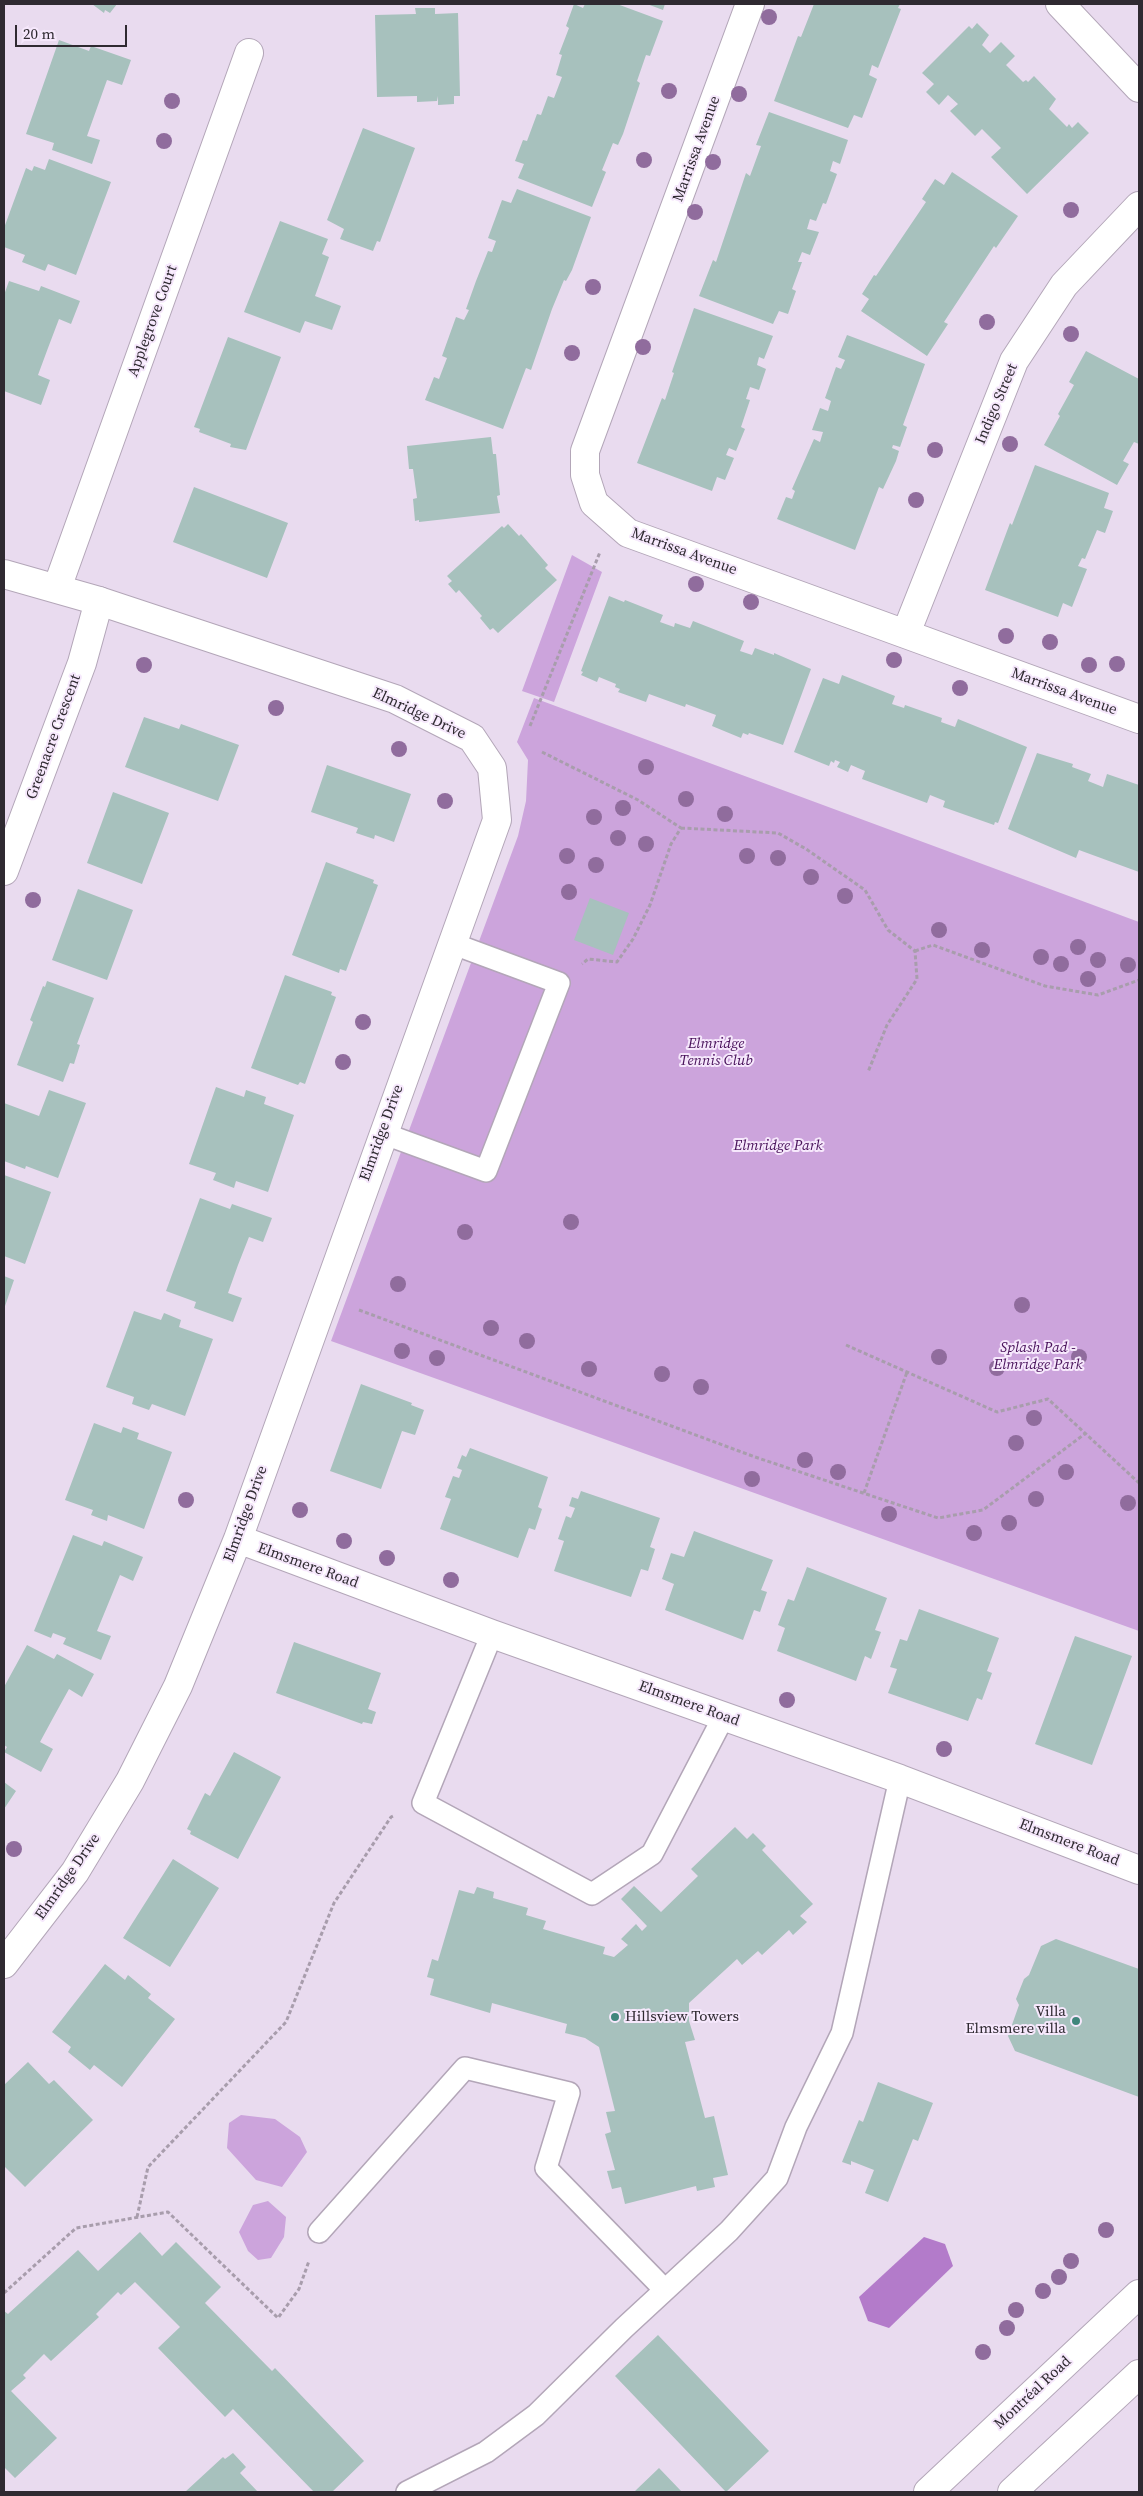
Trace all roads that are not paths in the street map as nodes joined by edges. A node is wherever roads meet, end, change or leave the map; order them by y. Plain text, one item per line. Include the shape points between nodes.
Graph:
1 (750, 4) edge
2 (1060, 4) edge
3 (249, 53) dead end
4 (1139, 88) edge
5 (1139, 206) edge
6 (4, 574) edge
7 (57, 588) junction
8 (99, 601) junction
9 (906, 632) junction
10 (1139, 720) edge
11 (4, 871) edge
12 (451, 943) junction
13 (382, 1133) junction
14 (238, 1539) junction
15 (492, 1634) junction
16 (724, 1716) junction
17 (900, 1779) junction
18 (1139, 1870) edge
19 (4, 1964) edge
20 (319, 2232) road end
21 (665, 2290) junction
22 (1139, 2294) edge
23 (1139, 2374) edge
24 (407, 2492) edge
25 (928, 2492) edge
26 (1012, 2492) edge

1 - 9 street, Marrissa Avenue via 585,451 585,475 594,503 628,533
2 - 4 street
3 - 7 street, Applegrove Court
5 - 9 street, Indigo Street via 1064,284 1014,361
6 - 7 street, Elmridge Drive
7 - 8 street, Elmridge Drive
8 - 11 street, Greenacre Crescent via 82,663
8 - 12 street, Elmridge Drive via 395,699 472,738 492,768 497,820
9 - 10 street, Marrissa Avenue
12 - 13 street, Elmridge Drive
12 - 13 lane via 559,983 486,1171
13 - 14 street, Elmridge Drive
14 - 15 street, Elmsmere Road
14 - 19 street, Elmridge Drive via 178,1686 130,1781 75,1872
15 - 16 street, Elmsmere Road
15 - 16 lane via 423,1803 592,1894 652,1854
16 - 17 street, Elmsmere Road
17 - 18 street, Elmsmere Road
17 - 21 lane via 842,2033 796,2127 777,2178 724,2236
20 - 21 lane via 465,2068 570,2093 546,2168
21 - 24 lane via 536,2415 486,2452
22 - 25 street, Montréal Road
23 - 26 street

